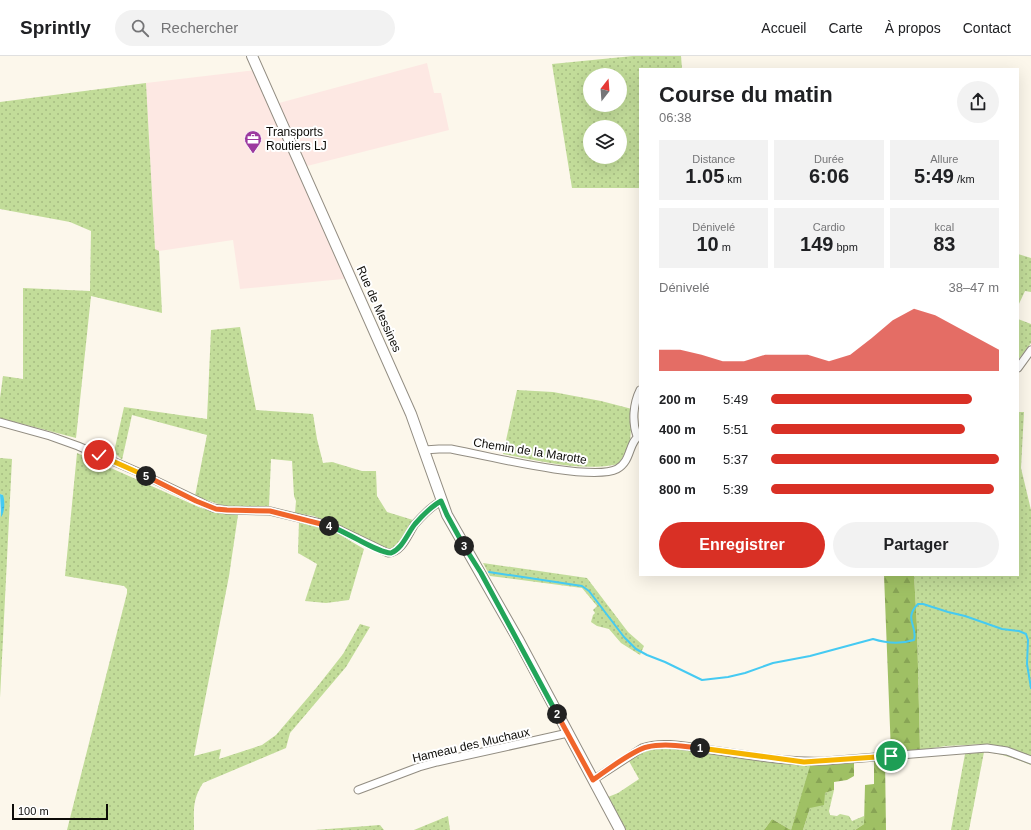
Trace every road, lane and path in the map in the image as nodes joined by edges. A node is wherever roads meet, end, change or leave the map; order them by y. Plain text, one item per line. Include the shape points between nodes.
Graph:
1 (252, 56) edge
2 (1031, 350) edge
3 (1019, 367) edge
4 (639, 393) edge
5 (0, 422) edge
6 (639, 436) edge
7 (424, 450) junction
8 (441, 501) junction
9 (568, 733) junction
10 (1031, 760) edge
11 (593, 780) junction
12 (358, 790) dead end
13 (620, 830) edge

1 - 7 main road, Rue de Messines via 400,390
2 - 3 street
4 - 6 street, Chemin de la Marotte via 635,425
5 - 8 street via 78,446 213,508 270,511 325,524 388,553 399,548 418,522
6 - 7 street, Chemin de la Marotte via 624,464 604,472 557,469 451,449
7 - 8 main road, Rue de Messines
8 - 9 main road, Rue de Messines
9 - 11 main road, Rue de Messines
9 - 12 street, Hameau des Muchaux via 437,762
10 - 11 street via 1007,751 987,748 815,762 680,746 657,746 643,748
11 - 13 main road, Rue de Messines

